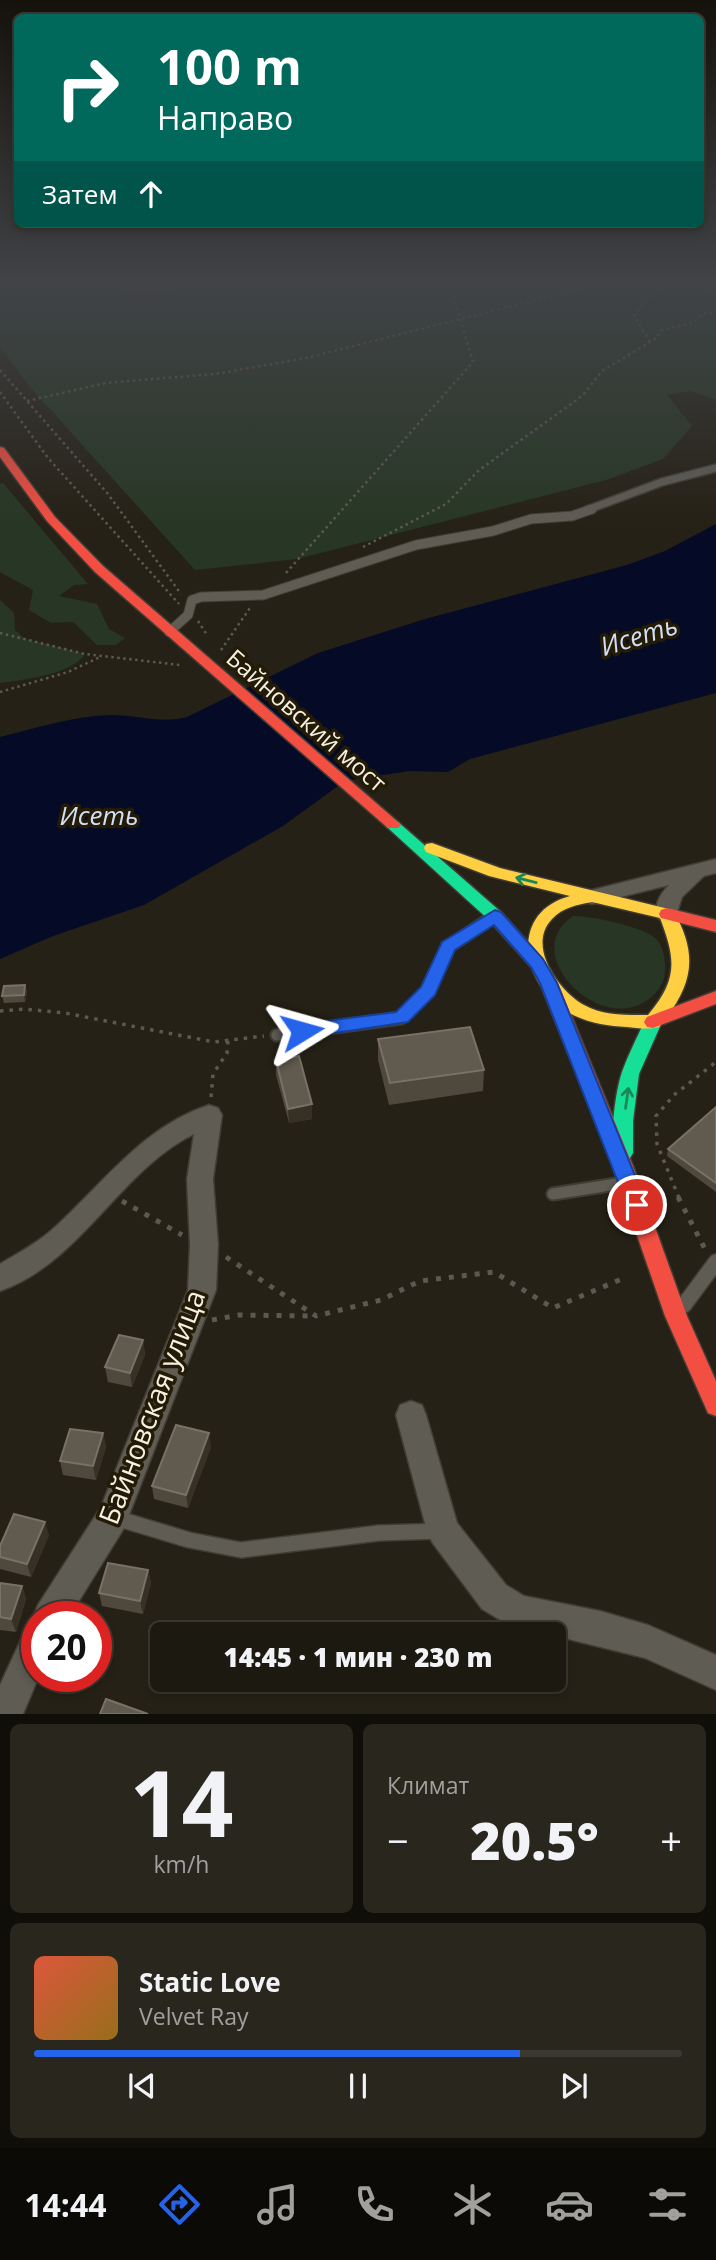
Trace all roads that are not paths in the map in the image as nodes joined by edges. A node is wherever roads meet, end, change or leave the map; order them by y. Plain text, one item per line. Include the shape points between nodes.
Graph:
1 (0, 450) edge
2 (716, 468) edge
3 (169, 632) junction
4 (376, 813) junction
5 (716, 866) edge
6 (592, 897) junction
7 (667, 914) junction
8 (495, 916) junction
9 (716, 926) edge
10 (537, 963) junction
11 (549, 983) junction
12 (716, 997) edge
13 (653, 1022) junction
14 (276, 1035) road end
15 (624, 1166) junction
16 (629, 1182) junction
17 (553, 1195) dead end
18 (714, 1264) edge
19 (0, 1279) edge
20 (676, 1316) junction
21 (716, 1406) edge
22 (411, 1415) dead end
23 (113, 1517) junction
24 (443, 1531) junction
25 (60, 1601) edge
26 (716, 1673) edge
27 (21, 1678) edge
28 (5, 1714) edge

1 - 3 main road, Байновский мост via 66,535
2 - 3 lane via 662,482 572,516 531,519 494,531 416,545 263,594 201,597 192,600
3 - 4 main road, Байновский мост via 196,664
6 -> 4 main road via 469,863 419,841
4 - 8 main road
5 - 6 street
5 - 7 street via 671,893
6 - 7 main road
6 - 10 main road via 557,906 541,920 534,939
7 - 9 main road
7 - 13 main road via 682,955 683,981 673,1001
8 - 10 main road
8 - 14 lane via 448,947 429,990 401,1018
10 - 11 main road
11 - 13 main road via 570,1005 587,1013 604,1019
11 - 15 main road
12 - 13 main road
15 -> 13 main road via 631,1074
15 - 16 main road
16 - 17 lane
16 - 20 main road
18 - 20 lane
19 - 23 street, Байновская улица via 62,1238 130,1167 168,1135 209,1115 200,1179 202,1290
20 - 21 main road
22 - 24 street
23 - 24 lane via 242,1550 379,1533
23 - 25 street, Байновская улица
24 - 26 street via 494,1597 519,1612 648,1642
27 - 28 street

